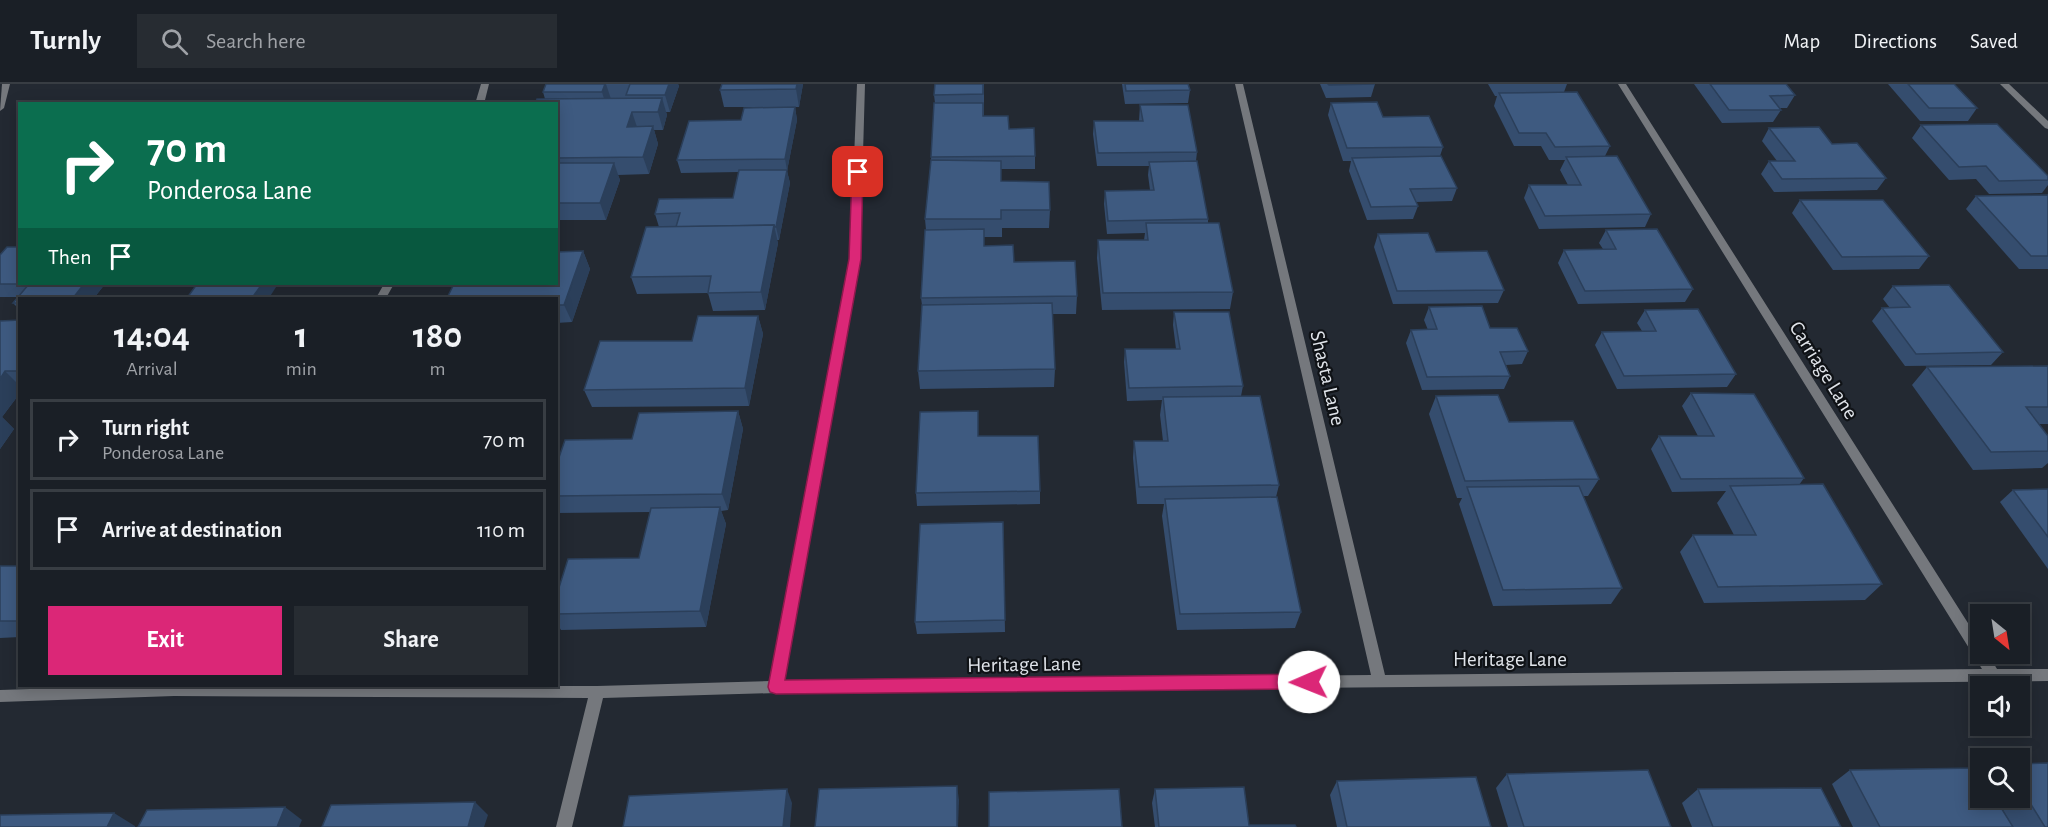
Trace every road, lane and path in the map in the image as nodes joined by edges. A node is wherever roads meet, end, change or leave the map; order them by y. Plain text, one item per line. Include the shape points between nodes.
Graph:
1 (6, 84) edge
2 (485, 84) edge
3 (861, 84) edge
4 (1239, 84) edge
5 (1622, 84) edge
6 (2004, 84) edge
7 (479, 102) edge
8 (0, 108) edge
9 (2048, 126) edge
10 (2048, 675) edge
11 (1970, 676) edge
12 (1994, 676) joint
13 (1379, 681) junction
14 (776, 687) junction
15 (176, 688) edge
16 (597, 692) junction
17 (0, 696) edge
18 (564, 827) edge

1 - 8 street
2 - 7 street
3 - 14 street via 855,259
4 - 13 street, Shasta Lane
5 - 12 street, Carriage Lane
6 - 9 street
10 - 12 street, Heritage Lane
11 - 13 street, Heritage Lane
13 - 14 street, Heritage Lane
14 - 16 street, Heritage Lane
15 - 16 street, Heritage Lane
15 - 17 street, Heritage Lane
16 - 18 street

